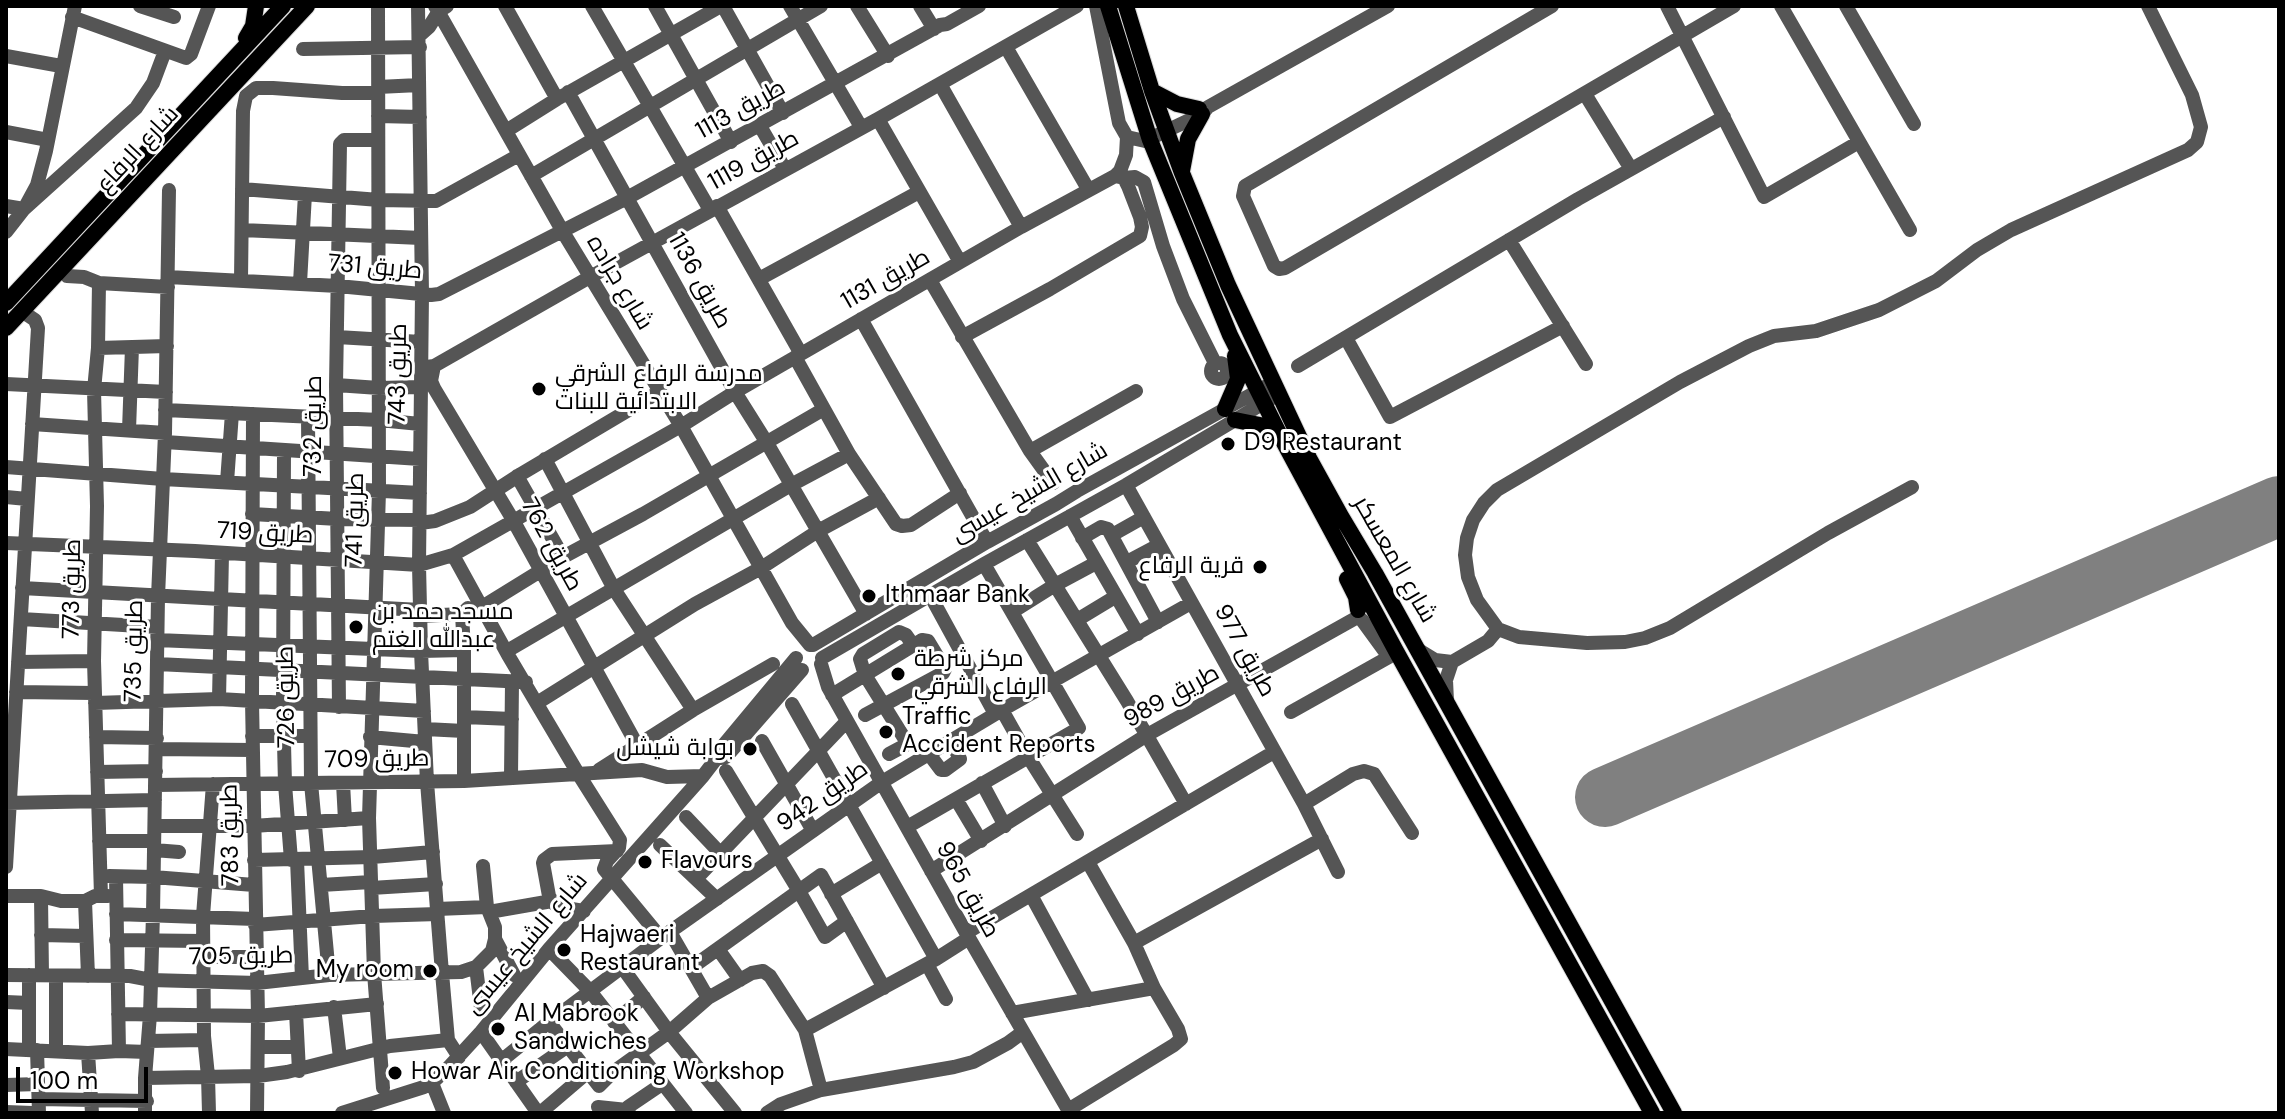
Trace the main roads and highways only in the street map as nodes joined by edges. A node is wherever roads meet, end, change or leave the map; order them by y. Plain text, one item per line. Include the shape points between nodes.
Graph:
1 (256, 6) edge
2 (283, 6) edge
3 (1126, 6) edge
4 (301, 8) edge
5 (1101, 9) edge
6 (228, 64) junction
7 (1152, 91) junction
8 (1182, 173) junction
9 (6, 303) edge
10 (6, 328) edge
11 (1230, 335) junction
12 (1268, 393) junction
13 (1283, 441) junction
14 (1337, 540) junction
15 (1387, 633) junction
16 (1652, 1113) edge
17 (1674, 1113) edge

1 - 6 main road via 253,26
2 - 6 main road, شارع الرفاع
3 - 7 main road, شارع المعسكر
4 - 10 main road, شارع الرفاع
5 - 11 main road, شارع المعسكر
6 - 9 main road, شارع الرفاع
7 - 8 main road, شارع المعسكر
7 - 8 main road via 1203,110 1188,139
8 - 12 main road, شارع المعسكر
11 - 12 main road, شارع المعسكر
11 - 13 main road via 1238,379 1230,414 1266,427
12 - 13 main road, شارع المعسكر
12 - 17 main road, شارع المعسكر via 1447,702
13 - 14 main road, شارع المعسكر
14 - 15 main road, شارع المعسكر
14 - 15 main road via 1340,567 1360,617
15 - 16 main road, شارع المعسكر

